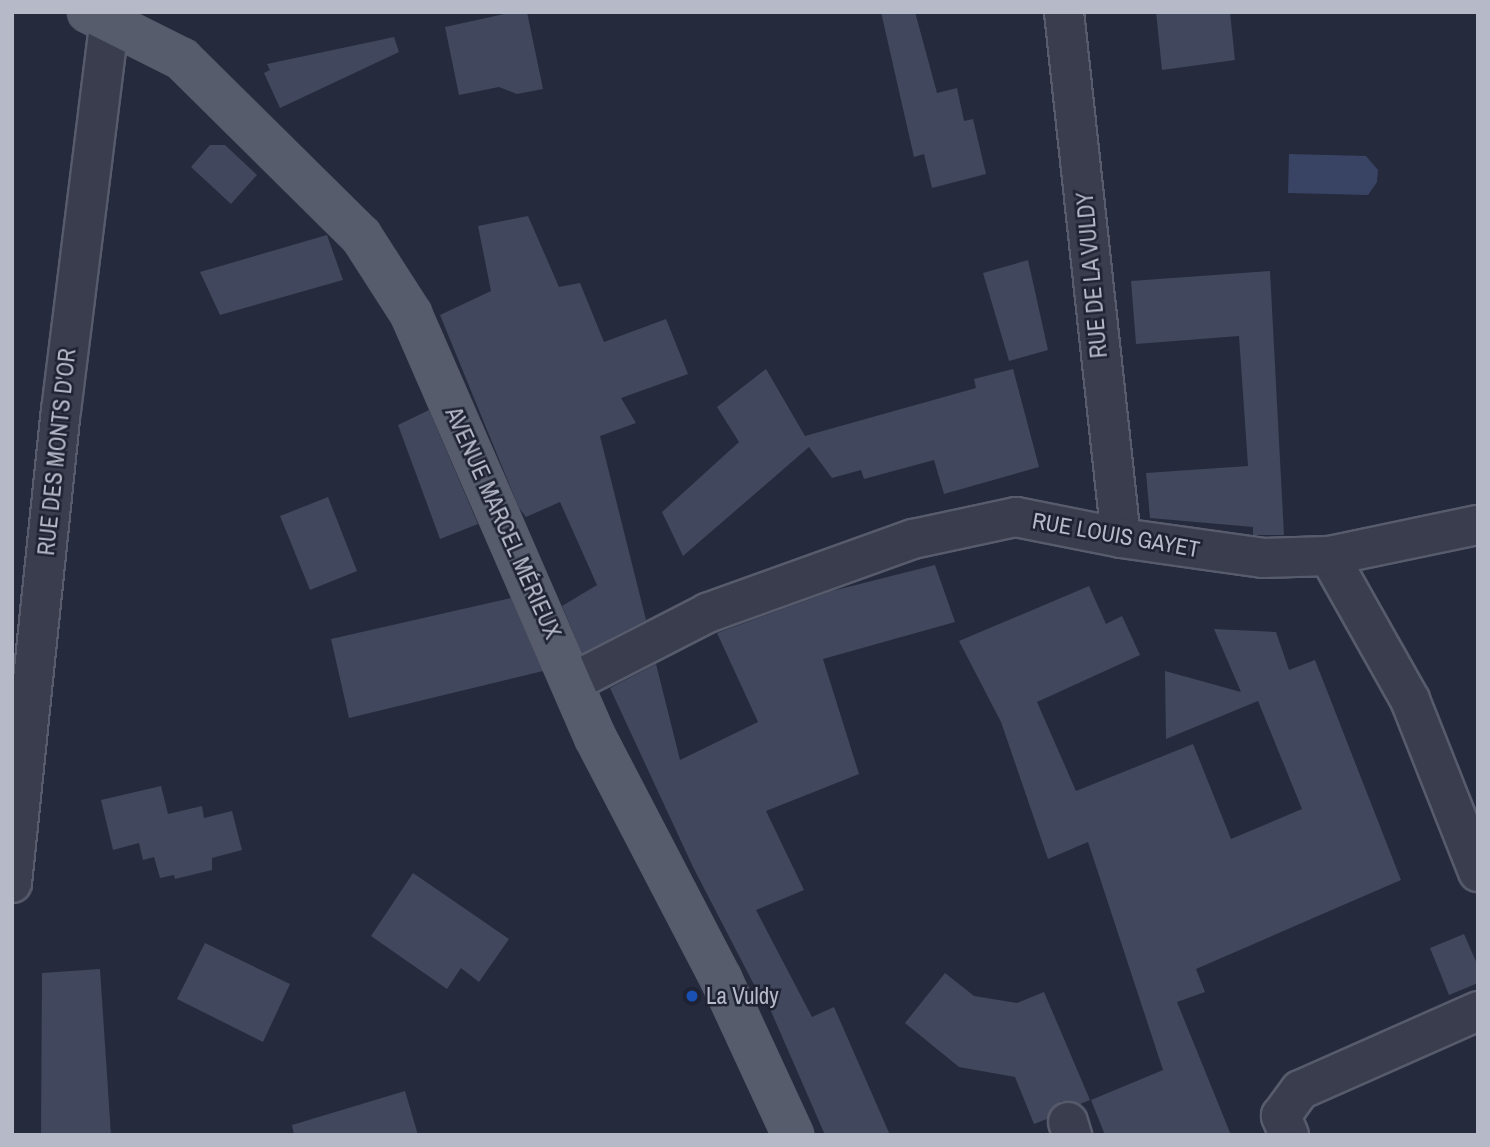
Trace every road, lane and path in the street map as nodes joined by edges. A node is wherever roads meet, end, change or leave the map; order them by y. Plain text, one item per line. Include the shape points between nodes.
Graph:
1 (1064, 12) edge
2 (103, 15) edge
3 (1478, 525) edge
4 (1121, 538) junction
5 (1329, 556) junction
6 (25, 636) edge
7 (573, 682) junction
8 (1478, 872) edge
9 (12, 883) edge
10 (1478, 1011) edge
11 (1285, 1134) edge
12 (793, 1135) edge

1 - 4 street, RUE DE LA VULDY
2 - 6 street, RUE DES MONTS D'OR
2 - 7 main road, AVENUE MARCEL MÉRIEUX via 182,60 361,236 411,314
3 - 5 street, RUE LOUIS GAYET
4 - 5 street, RUE LOUIS GAYET via 1263,558
4 - 7 street, RUE LOUIS GAYET via 1016,517 913,539 707,613
5 - 8 street via 1410,700
6 - 9 street, RUE DES MONTS D'OR
7 - 12 main road, AVENUE MARCEL MÉRIEUX via 595,737 722,979
10 - 11 street via 1300,1090 1281,1116

